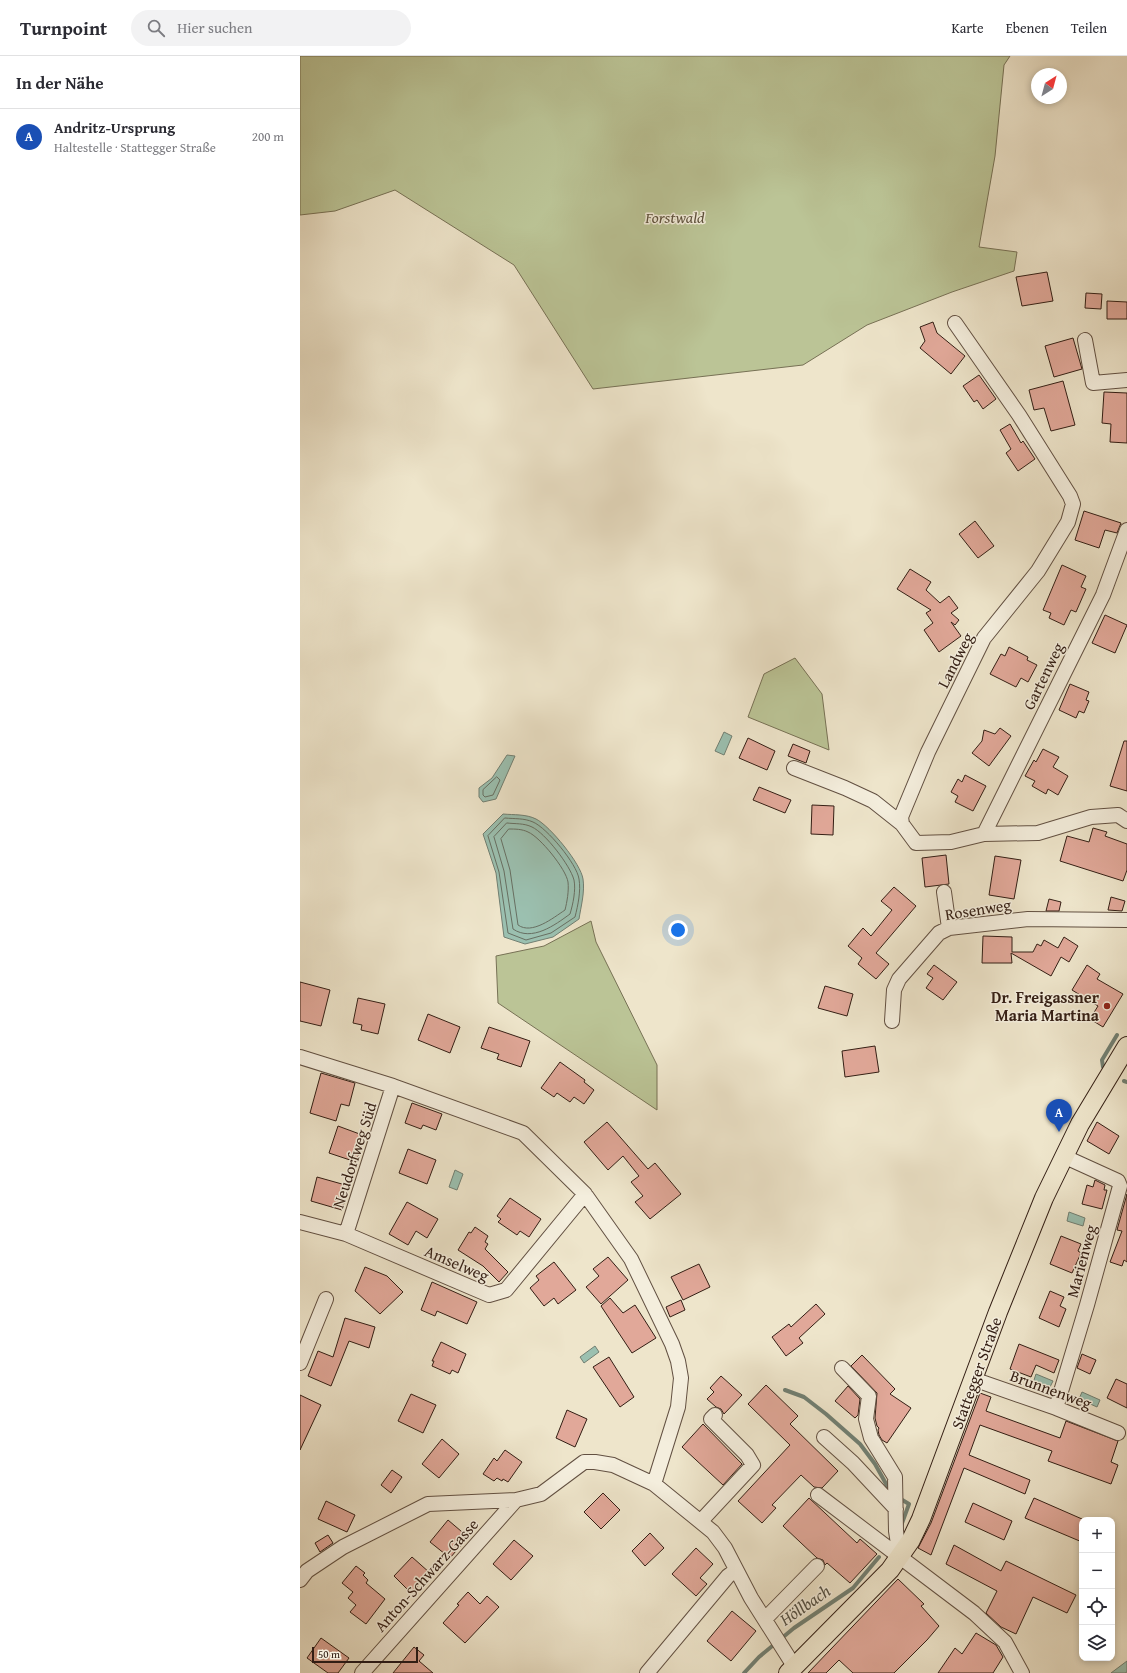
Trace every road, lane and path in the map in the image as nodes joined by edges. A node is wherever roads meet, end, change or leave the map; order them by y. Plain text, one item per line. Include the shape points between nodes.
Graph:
1 (956, 323) dead end
2 (1085, 340) dead end
3 (1127, 380) edge
4 (1127, 530) edge
5 (794, 768) dead end
6 (1127, 821) edge
7 (902, 824) junction
8 (984, 834) junction
9 (944, 892) dead end
10 (1127, 920) edge
11 (950, 928) junction
12 (892, 1021) dead end
13 (300, 1057) edge
14 (1124, 1057) edge
15 (393, 1086) junction
16 (1063, 1156) junction
17 (585, 1194) junction
18 (300, 1222) edge
19 (346, 1234) junction
20 (326, 1299) dead end
21 (300, 1363) edge
22 (842, 1368) dead end
23 (973, 1379) junction
24 (1056, 1408) junction
25 (715, 1415) dead end
26 (1118, 1433) dead end
27 (824, 1437) dead end
28 (654, 1484) junction
29 (818, 1495) dead end
30 (516, 1500) junction
31 (896, 1509) junction
32 (701, 1521) junction
33 (900, 1557) junction
34 (816, 1566) dead end
35 (736, 1570) junction
36 (300, 1580) edge
37 (765, 1619) junction
38 (791, 1670) edge
39 (362, 1673) edge
40 (647, 1673) edge
41 (1022, 1673) edge

1 - 7 street, Landweg via 1020,415 1073,504 1068,522 1038,571 984,638 928,752 901,817
2 - 3 street via 1093,383
4 - 8 street, Gartenweg via 1102,595
5 - 7 street via 873,801
6 - 8 street via 1118,815 1091,817 1038,833
7 - 8 street via 916,843 951,842
9 - 11 street
10 - 11 street, Rosenweg via 1028,919
11 - 12 street, Rosenweg via 939,933 899,979 894,990
13 - 15 street
14 - 16 main road, Stattegger Straße via 1086,1113
15 - 17 street via 523,1133
15 - 19 street, Neudorfweg Süd
16 - 23 main road, Stattegger Straße via 1020,1256
16 - 24 street, Marienweg via 1118,1181 1120,1186
17 - 19 street, Amselweg via 506,1290 489,1296
17 - 28 street via 631,1259 678,1361 681,1378 678,1407
18 - 19 street, Amselweg
20 - 21 street
22 - 31 street via 869,1396 866,1419 871,1438 894,1477
23 - 24 street, Brunnenweg
23 - 33 main road, Stattegger Straße via 921,1519
24 - 26 street, Brunnenweg
25 - 32 street via 711,1419 747,1455 753,1466
27 - 31 street via 853,1463
28 - 30 street via 613,1465 584,1462 541,1494
28 - 32 street
29 - 33 street
30 - 36 street via 428,1504 342,1547 307,1571
30 - 39 street, Anton-Schwarz-Gasse
31 - 33 street
32 - 35 street via 725,1548
33 - 38 main road, Stattegger Straße
33 - 41 street via 974,1613 1005,1642
34 - 37 street
35 - 37 street
35 - 40 street via 728,1576
37 - 38 street via 780,1643

